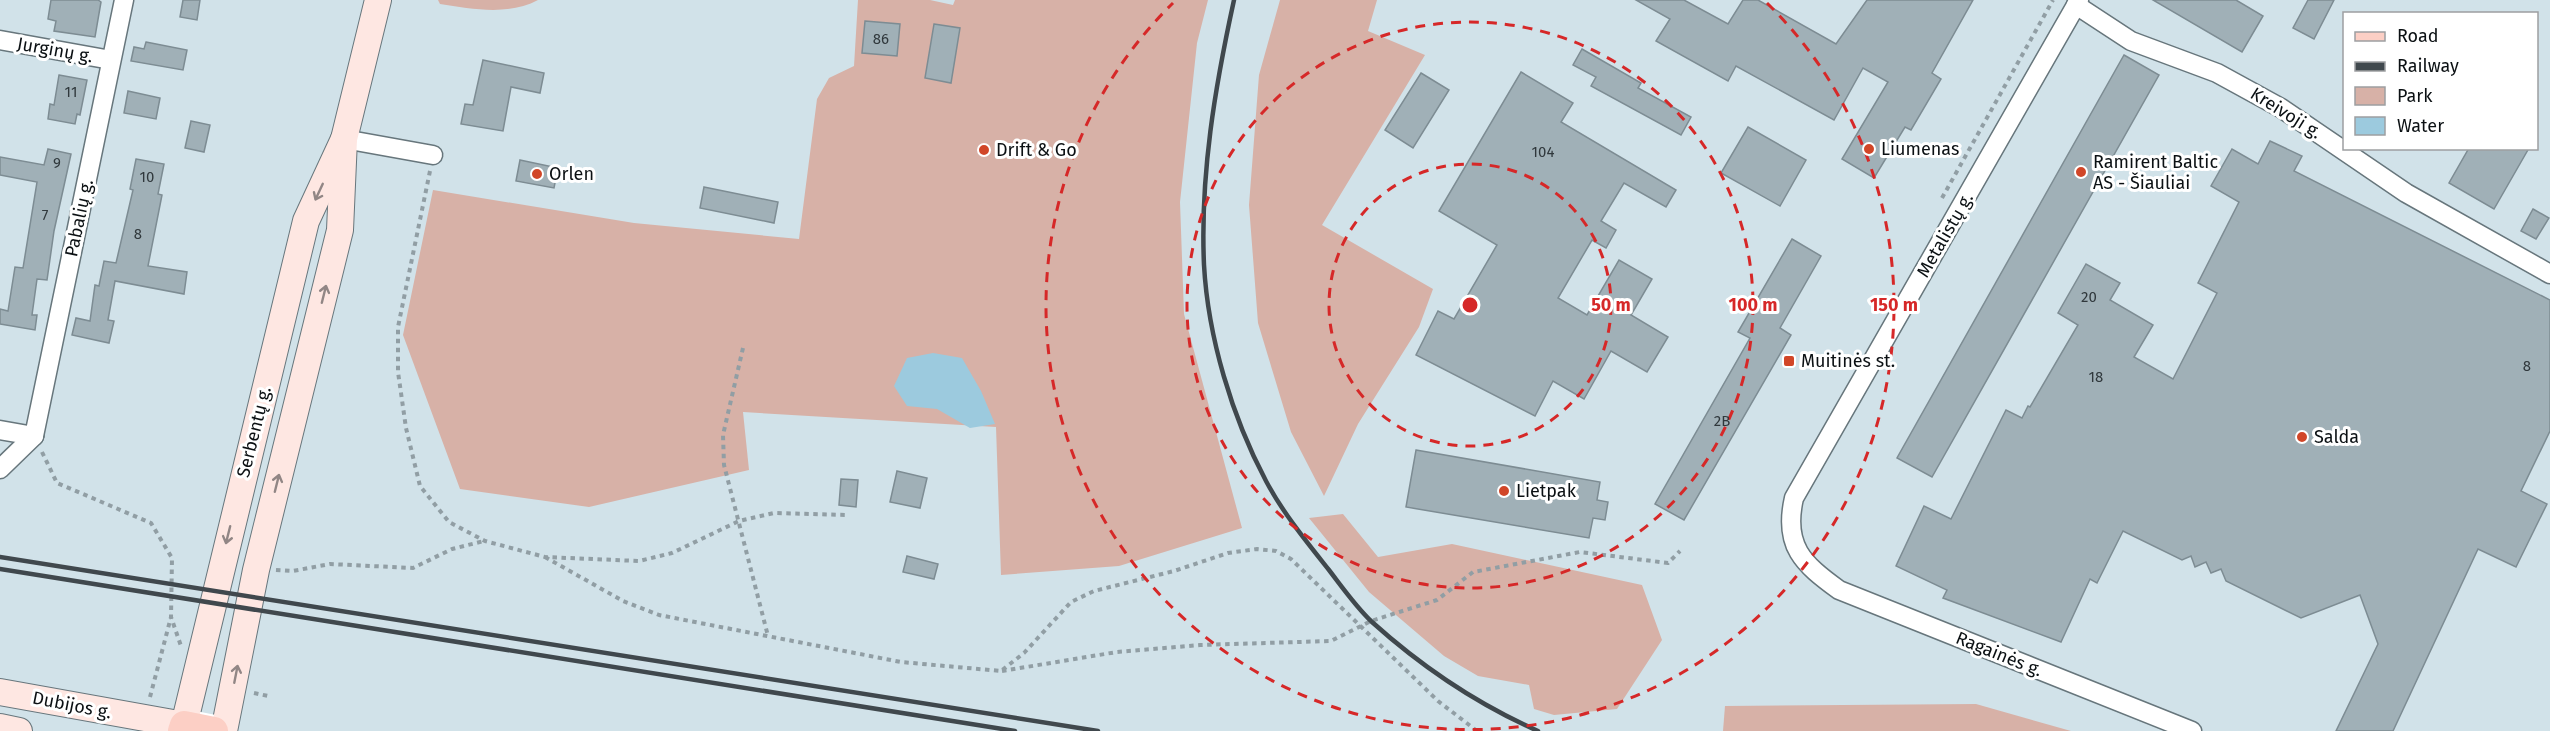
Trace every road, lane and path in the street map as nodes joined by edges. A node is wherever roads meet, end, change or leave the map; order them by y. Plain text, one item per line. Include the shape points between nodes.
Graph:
1 (124, 0) edge
2 (378, 0) edge
3 (2054, 0) edge
4 (2078, 2) edge
5 (0, 40) edge
6 (111, 60) junction
7 (344, 139) junction
8 (433, 155) joint
9 (1940, 202) dead end
10 (2550, 274) edge
11 (743, 348) dead end
12 (0, 430) edge
13 (34, 436) junction
14 (0, 469) edge
15 (845, 515) dead end
16 (739, 521) junction
17 (485, 541) junction
18 (1680, 551) dead end
19 (545, 557) junction
20 (1810, 569) joint
21 (256, 570) junction
22 (171, 616) junction
23 (1359, 627) junction
24 (768, 636) junction
25 (1001, 671) junction
26 (192, 682) junction
27 (0, 692) edge
28 (144, 719) junction
29 (0, 728) edge
30 (183, 728) edge
31 (20, 731) edge
32 (214, 731) edge
33 (224, 731) edge
34 (1477, 731) edge
35 (2192, 731) edge

1 - 6 street, Pabalių g.
2 - 7 main road, Serbentų g.
3 - 9 path
4 - 10 street, Kreivoji g. via 2131,41 2217,73 2281,108 2406,193
4 - 20 street, Metalistų g. via 1794,498 1790,529 1797,551
5 - 6 street, Jurginų g.
6 - 13 street, Pabalių g.
7 - 8 street
21 -> 7 main road, Serbentų g. via 340,230
7 -> 26 main road, Serbentų g. via 306,221
8 - 17 path via 398,327 398,372 420,486 449,522
11 - 16 path via 723,435 724,465
12 - 13 street
13 - 14 street
13 - 22 path via 57,483 151,523 172,558
15 - 16 path via 774,513
16 - 19 path via 672,553 639,561
16 - 24 path
17 - 19 path
17 - 21 path via 452,549 413,568 330,564 293,571
18 - 23 path via 1668,563 1580,552 1473,572 1437,600
19 - 24 path via 623,601 658,615
20 - 35 street, Ragainės g. via 1839,590
33 -> 21 main road, Serbentų g.
22 - 26 path
22 - 28 path
23 - 25 path via 1331,641 1117,652
23 - 25 path via 1291,559 1276,551 1257,549 1228,553 1094,591 1071,602 1024,653
23 - 34 path via 1438,701
24 - 25 path via 901,662
26 - 30 main road, Serbentų g.
27 - 28 main road, Dubijos g.
28 - 30 main road, Dubijos g.
29 - 31 main road, Dubijos g.
30 - 32 main road, Dubijos g.

